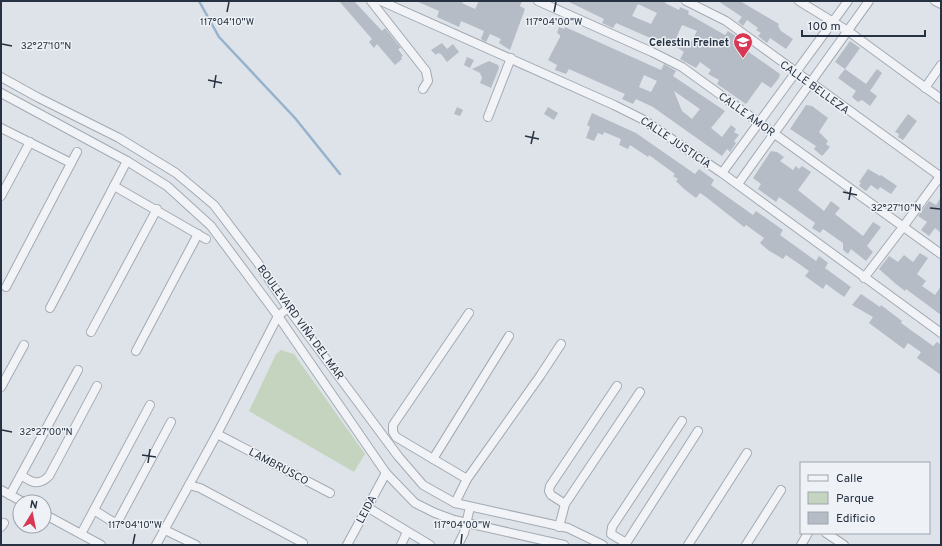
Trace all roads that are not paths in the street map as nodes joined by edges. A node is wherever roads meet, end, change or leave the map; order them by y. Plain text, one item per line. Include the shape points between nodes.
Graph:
1 (371, 1) edge
2 (381, 1) edge
3 (538, 1) edge
4 (686, 1) edge
5 (799, 1) edge
6 (848, 1) edge
7 (869, 1) edge
8 (934, 1) edge
9 (941, 4) edge
10 (833, 21) junction
11 (848, 31) junction
12 (511, 58) junction
13 (941, 65) edge
14 (795, 72) junction
15 (1, 76) edge
16 (809, 83) junction
17 (925, 88) junction
18 (423, 89) dead end
19 (1, 93) edge
20 (37, 97) junction
21 (941, 99) edge
22 (30, 110) junction
23 (488, 117) dead end
24 (759, 121) junction
25 (1, 128) edge
26 (774, 133) junction
27 (30, 142) junction
28 (77, 152) dead end
29 (126, 161) junction
30 (71, 163) junction
31 (722, 173) junction
32 (941, 176) edge
33 (738, 184) junction
34 (114, 186) junction
35 (1, 196) edge
36 (156, 210) junction
37 (903, 227) junction
38 (198, 234) junction
39 (206, 239) dead end
40 (941, 254) edge
41 (864, 278) junction
42 (6, 287) dead end
43 (50, 308) dead end
44 (288, 308) junction
45 (469, 313) dead end
46 (278, 316) junction
47 (91, 332) dead end
48 (941, 334) edge
49 (509, 336) dead end
50 (561, 344) dead end
51 (24, 345) dead end
52 (136, 351) dead end
53 (78, 370) dead end
54 (97, 386) dead end
55 (616, 386) dead end
56 (1, 387) edge
57 (640, 392) dead end
58 (150, 405) dead end
59 (682, 420) dead end
60 (171, 422) dead end
61 (698, 431) dead end
62 (217, 434) junction
63 (747, 453) dead end
64 (433, 459) junction
65 (386, 473) junction
66 (21, 475) junction
67 (467, 479) junction
68 (189, 484) junction
69 (1, 490) edge
70 (781, 490) dead end
71 (330, 493) dead end
72 (10, 495) joint
73 (455, 503) junction
74 (565, 504) junction
75 (367, 507) junction
76 (470, 507) junction
77 (94, 510) junction
78 (52, 518) edge
79 (467, 523) junction
80 (558, 527) junction
81 (165, 530) junction
82 (407, 532) junction
83 (81, 534) junction
84 (807, 534) edge
85 (828, 534) edge
86 (302, 543) dead end
87 (625, 544) edge
88 (101, 545) edge
89 (156, 545) edge
90 (196, 545) edge
91 (347, 545) edge
92 (401, 545) edge
93 (430, 545) edge
94 (458, 545) edge
95 (564, 545) edge
96 (603, 545) edge
97 (688, 545) edge
98 (746, 545) edge
99 (801, 545) edge
100 (844, 545) edge

1 - 18 street via 426,70 428,81
2 - 12 street, CALLE JUSTICIA
3 - 24 street, CALLE AMOR via 682,67
4 - 14 street, CALLE BELLEZA via 726,21
5 - 10 street
6 - 10 street
7 - 11 street
8 - 9 street
10 - 11 street
10 - 14 street
11 - 16 street
11 - 17 street
12 - 23 street
12 - 31 street, CALLE JUSTICIA via 628,111
13 - 17 street
14 - 16 street, CALLE BELLEZA
14 - 24 street
15 - 20 street, BOULEVARD VIÑA DEL MAR
16 - 26 street
16 - 32 street, CALLE BELLEZA
17 - 21 street
19 - 22 street, BOULEVARD VIÑA DEL MAR
20 - 22 street
20 - 44 street, BOULEVARD VIÑA DEL MAR via 120,138 176,173 214,205
22 - 29 street, BOULEVARD VIÑA DEL MAR
24 - 26 street, CALLE AMOR
24 - 31 street
25 - 27 street
26 - 33 street
26 - 37 street, CALLE AMOR
27 - 30 street
27 - 35 street
28 - 30 street
29 - 34 street
29 - 46 street, BOULEVARD VIÑA DEL MAR via 167,186 211,226
30 - 42 street
31 - 33 street, CALLE JUSTICIA
32 - 37 street
33 - 41 street, CALLE JUSTICIA
34 - 36 street
34 - 43 street
36 - 38 street
36 - 47 street
37 - 40 street, CALLE AMOR
37 - 41 street
38 - 39 street
38 - 52 street
41 - 48 street, CALLE JUSTICIA
44 - 46 street
44 - 73 street, BOULEVARD VIÑA DEL MAR via 403,462 423,485
45 - 64 street via 393,425 396,437
46 - 62 street
46 - 65 street, BOULEVARD VIÑA DEL MAR
49 - 64 street
50 - 67 street
51 - 56 street
53 - 66 street
54 - 66 street via 49,476 38,483
55 - 74 street via 550,486 549,491 552,495
57 - 74 street
58 - 77 street
59 - 87 street via 612,527 611,534
60 - 77 street via 118,521 112,522
61 - 87 street
62 - 68 street
62 - 71 street, LAMBRUSCO
63 - 97 street
64 - 67 street
65 - 75 street, LEIDA
65 - 79 street, BOULEVARD VIÑA DEL MAR via 415,503 435,514
66 - 72 street
67 - 73 street
68 - 81 street
68 - 86 street
69 - 72 street
70 - 98 street
73 - 76 street, BOULEVARD VIÑA DEL MAR
74 - 80 street
75 - 82 street
75 - 91 street, LEIDA
76 - 79 street
76 - 80 street, BOULEVARD VIÑA DEL MAR
77 - 83 street
78 - 83 street
79 - 94 street
79 - 95 street, BOULEVARD VIÑA DEL MAR
80 - 96 street, BOULEVARD VIÑA DEL MAR via 582,534
81 - 89 street
81 - 90 street
82 - 92 street
82 - 93 street
83 - 88 street
84 - 99 street
85 - 100 street

